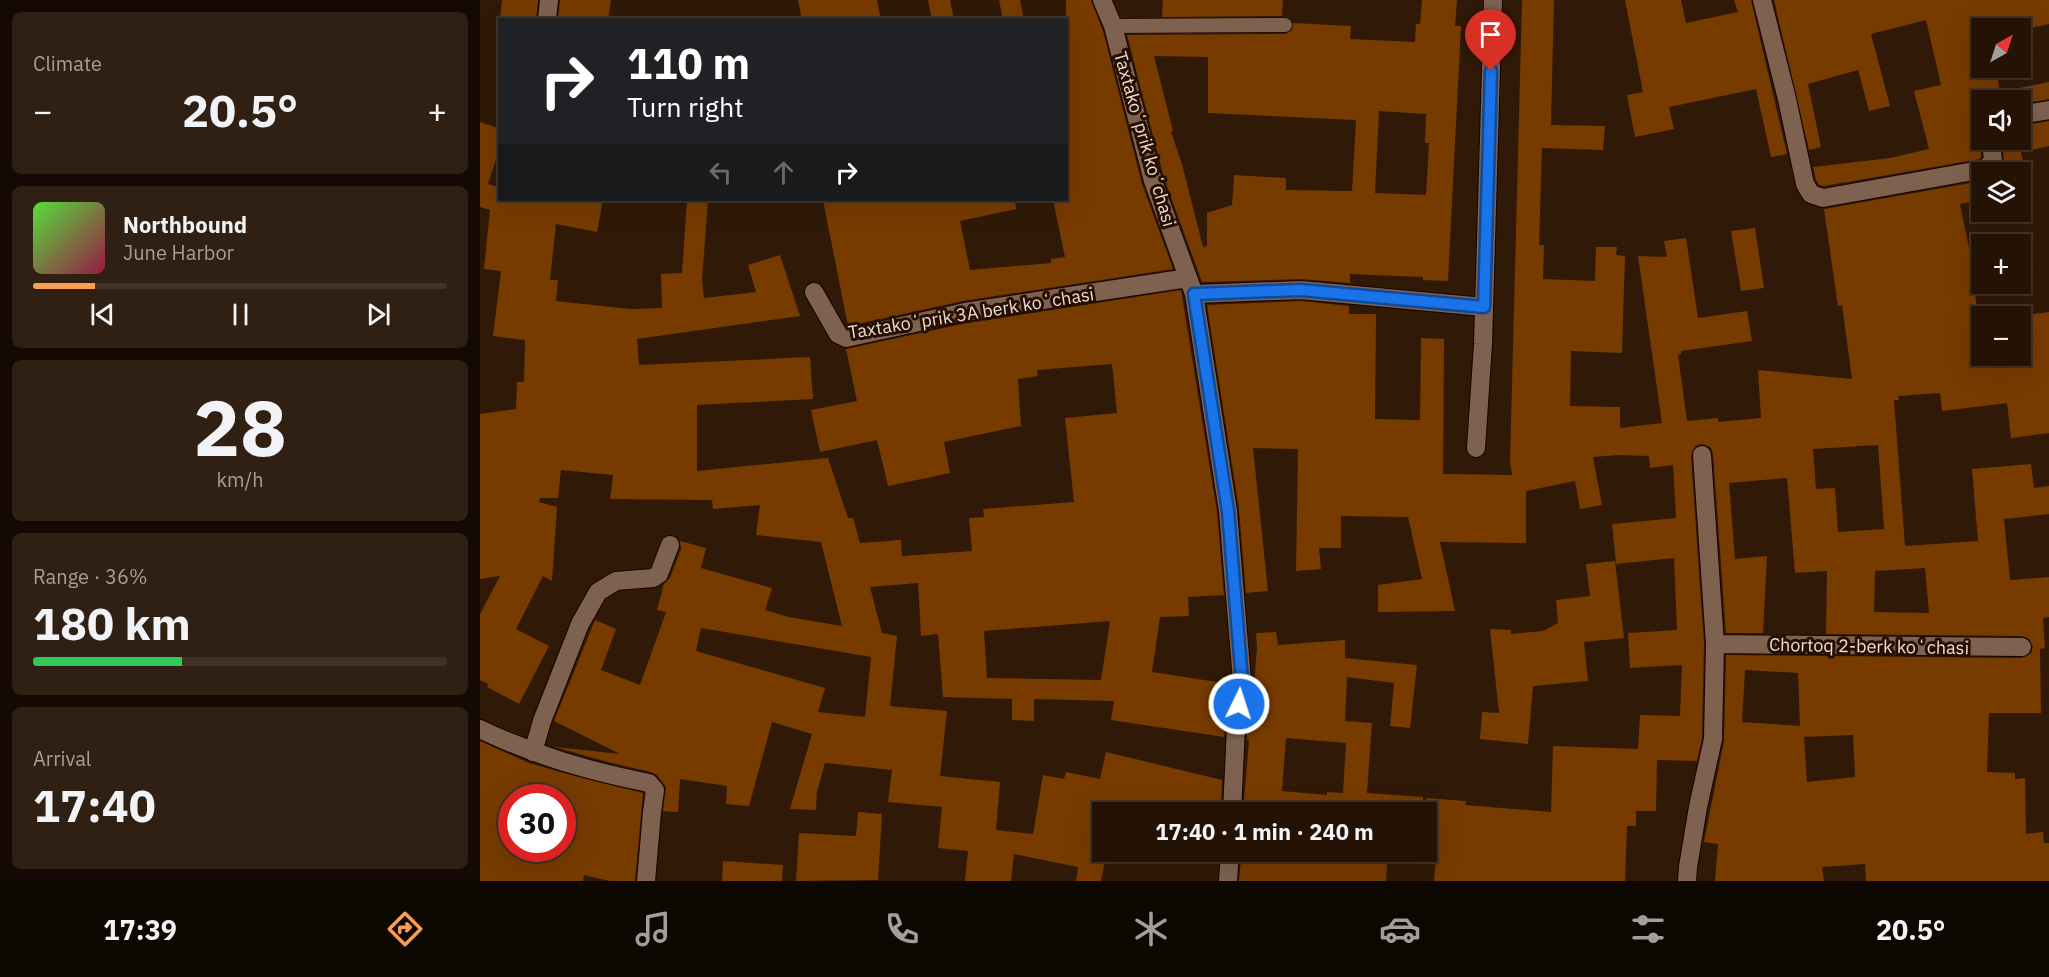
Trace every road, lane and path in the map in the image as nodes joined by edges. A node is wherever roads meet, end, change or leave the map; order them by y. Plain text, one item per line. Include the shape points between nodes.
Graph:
1 (549, 0) edge
2 (1102, 0) edge
3 (1493, 0) edge
4 (1762, 0) edge
5 (547, 18) edge
6 (1285, 25) dead end
7 (1113, 26) junction
8 (2049, 110) edge
9 (2031, 113) edge
10 (1992, 150) edge
11 (1191, 286) junction
12 (814, 292) dead end
13 (1484, 307) junction
14 (1476, 448) dead end
15 (1702, 455) dead end
16 (670, 545) dead end
17 (1715, 644) junction
18 (2022, 647) dead end
19 (480, 729) edge
20 (533, 752) junction
21 (1233, 802) edge
22 (1229, 862) edge
23 (646, 881) edge
24 (1228, 881) edge
25 (1687, 881) edge

1 - 5 street
2 - 7 street, Taxtakoʻprik koʻchasi
3 - 13 street
4 - 10 street via 1805,184 1811,194 1822,198 1985,169 1993,161
6 - 7 lane
7 - 11 street, Taxtakoʻprik koʻchasi via 1153,181
8 - 9 street
11 - 12 street, Taxtakoʻprik 3A berk koʻchasi via 965,312 846,338 838,334
11 - 13 street via 1301,290
11 - 21 street, Taxtakoʻprik koʻchasi via 1228,511 1242,681
13 - 14 street
15 - 17 street
16 - 20 street via 654,578 616,581 598,592 580,624
17 - 18 street, Chortoq 2-berk koʻchasi
17 - 25 street via 1713,739
19 - 20 street
20 - 23 street via 654,786
22 - 24 street

